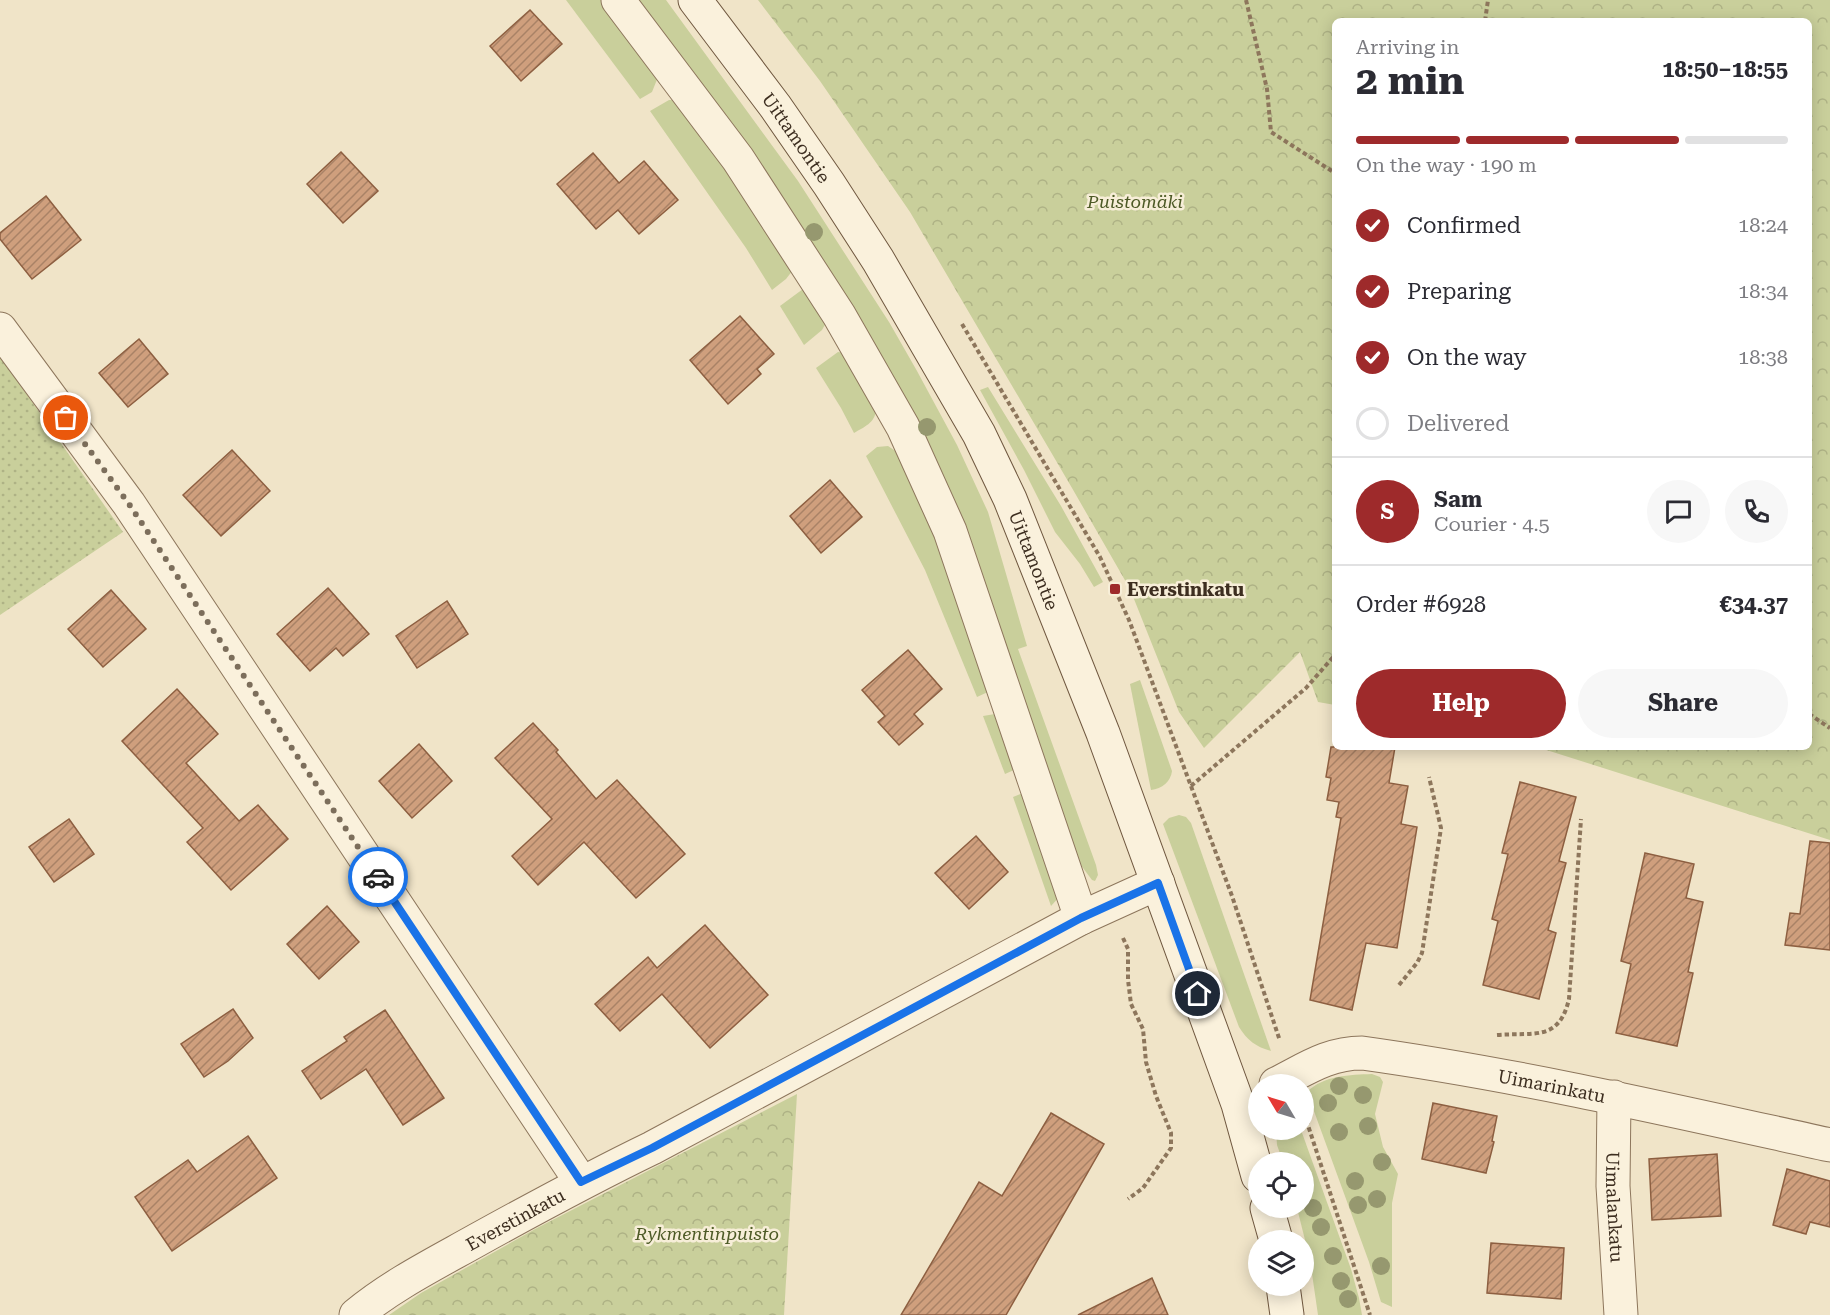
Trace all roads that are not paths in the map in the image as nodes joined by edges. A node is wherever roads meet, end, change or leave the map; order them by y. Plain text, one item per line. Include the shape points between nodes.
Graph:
1 (618, 0) edge
2 (695, 0) edge
3 (0, 329) edge
4 (1158, 883) junction
5 (1081, 918) junction
6 (1296, 1074) edge
7 (1614, 1097) junction
8 (1248, 1099) edge
9 (1830, 1145) edge
10 (581, 1182) junction
11 (1284, 1296) edge
12 (356, 1315) edge
13 (1287, 1315) edge
14 (1621, 1315) edge

1 - 5 street via 738,159 839,315 903,427 951,531
2 - 4 street, Uittamontie via 829,184 979,434 1045,583
3 - 10 street via 129,504
4 - 5 street, Everstinkatu
4 - 8 street, Uittamontie
5 - 10 street, Everstinkatu via 652,1148
6 - 7 street, Uimarinkatu via 1344,1053 1362,1053
7 - 9 street, Uimarinkatu
7 - 14 street, Uimalankatu via 1613,1186
10 - 12 street, Everstinkatu via 436,1263
11 - 13 street

